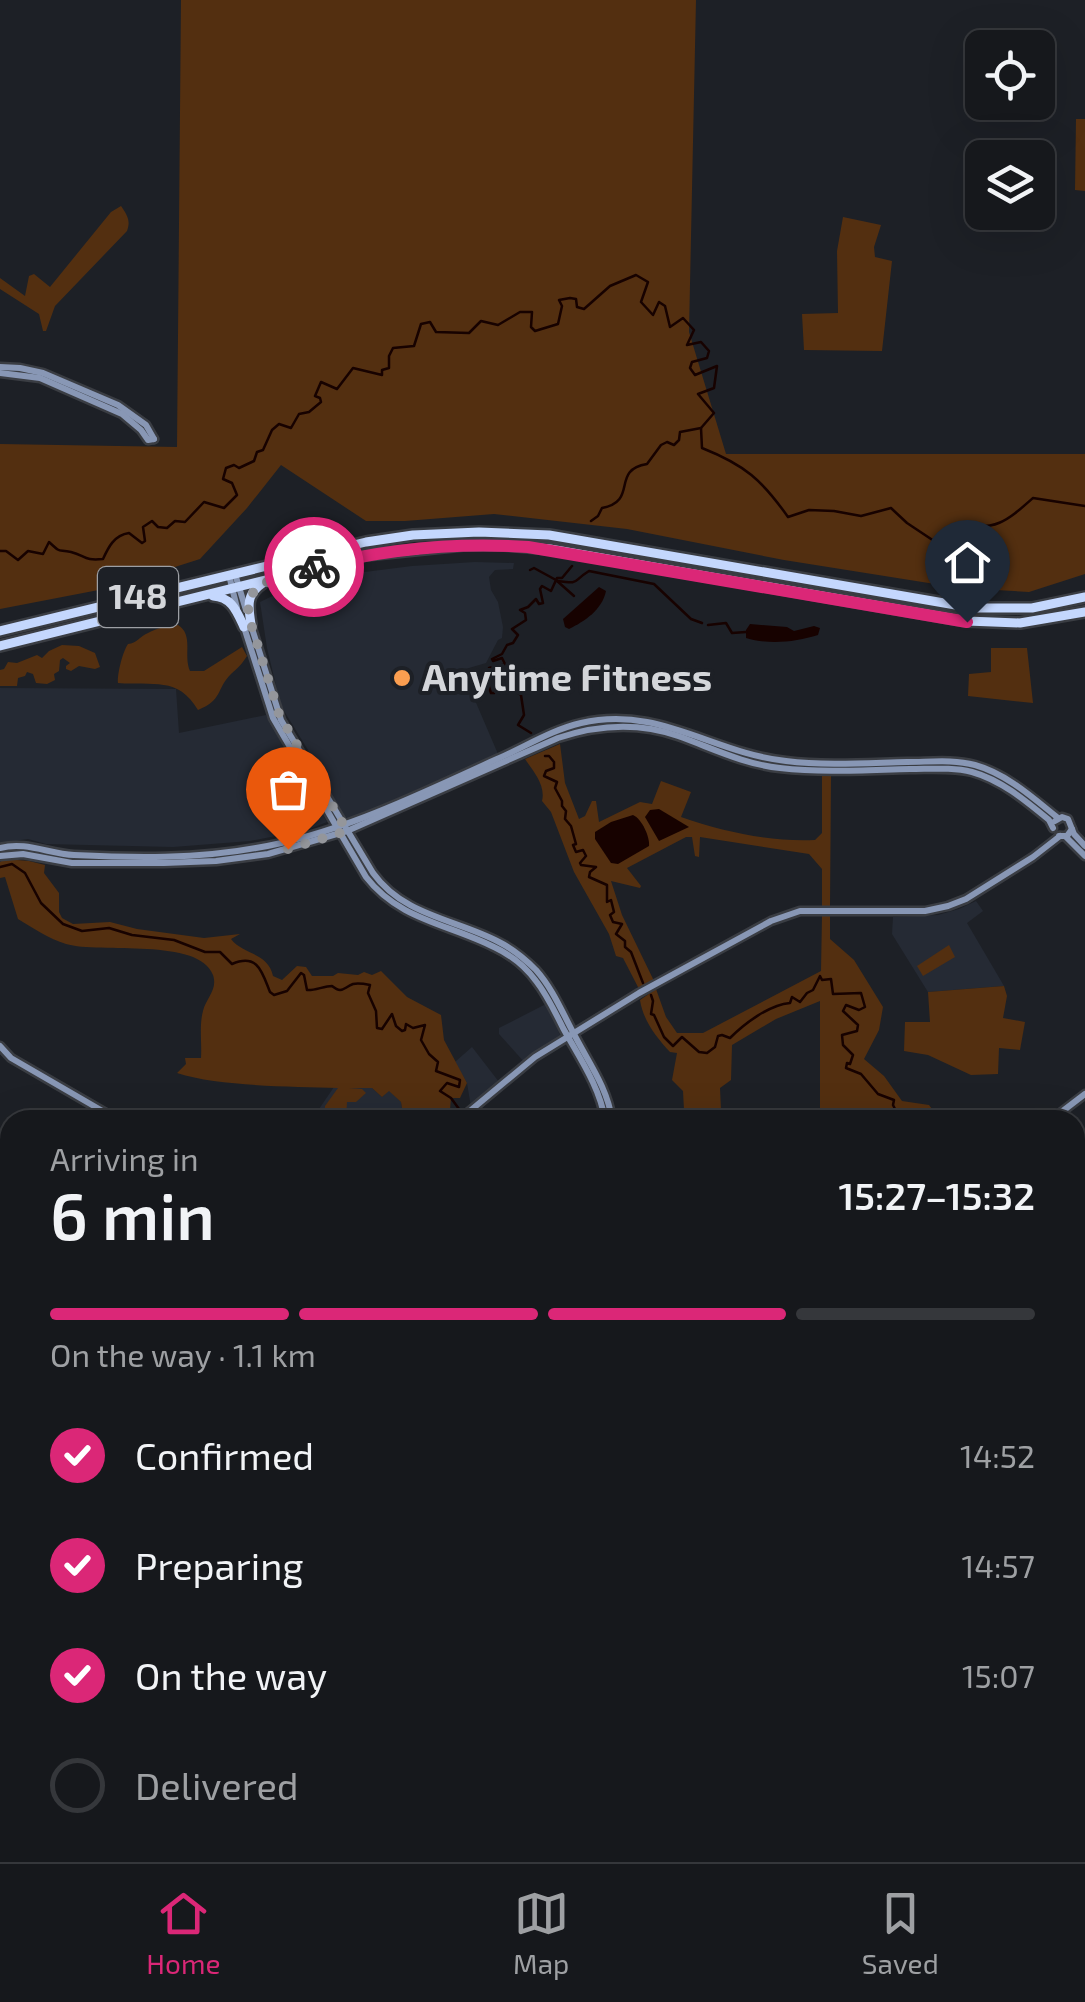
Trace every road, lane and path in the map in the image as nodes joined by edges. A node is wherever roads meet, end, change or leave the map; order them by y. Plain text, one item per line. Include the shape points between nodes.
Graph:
1 (0, 370) edge
2 (232, 574) junction
3 (283, 575) junction
4 (819, 582) junction
5 (235, 587) junction
6 (816, 596) junction
7 (1085, 597) edge
8 (181, 601) junction
9 (1085, 612) edge
10 (46, 620) junction
11 (247, 626) junction
12 (0, 631) edge
13 (50, 633) junction
14 (0, 646) edge
15 (728, 752) junction
16 (1058, 818) junction
17 (342, 829) junction
18 (1072, 829) junction
19 (1058, 833) junction
20 (1085, 846) edge
21 (0, 848) edge
22 (0, 856) edge
23 (1085, 856) edge
24 (572, 1036) junction
25 (0, 1046) edge
26 (1085, 1094) edge
27 (101, 1110) edge
28 (470, 1110) edge
29 (602, 1110) edge
30 (609, 1110) edge
31 (1064, 1110) edge

1 - 1 street via 50,382 122,414 154,439 118,404 43,373
2 - 4 highway, 148 via 390,538 497,532 549,535
2 - 5 street
2 - 10 highway, 148
3 - 5 highway, 148
3 - 6 highway, 148 via 406,549 504,545
3 - 11 highway via 253,591
4 - 6 highway
4 - 7 highway, 148 via 999,610
5 - 8 highway, 148
5 - 11 street
6 - 9 highway, 148 via 978,622
8 - 11 highway via 224,598
8 - 13 highway, 148
10 - 12 highway, 148
10 - 13 highway
11 - 17 street via 282,720
13 - 14 highway, 148
15 - 16 street via 810,763 975,765
15 - 17 street via 649,721 588,722
15 - 19 street via 765,766 815,771 969,772 1010,791
16 - 18 street via 1068,818
16 - 19 street
17 - 21 street via 195,855
17 - 22 street via 257,856 198,862
17 - 24 street via 378,880 406,904 511,952 548,992
18 - 19 street
18 - 20 street
19 - 23 street
19 - 24 street via 1039,852 943,908 782,915
24 - 28 street
24 - 29 street
24 - 30 street
25 - 27 street
26 - 31 street

